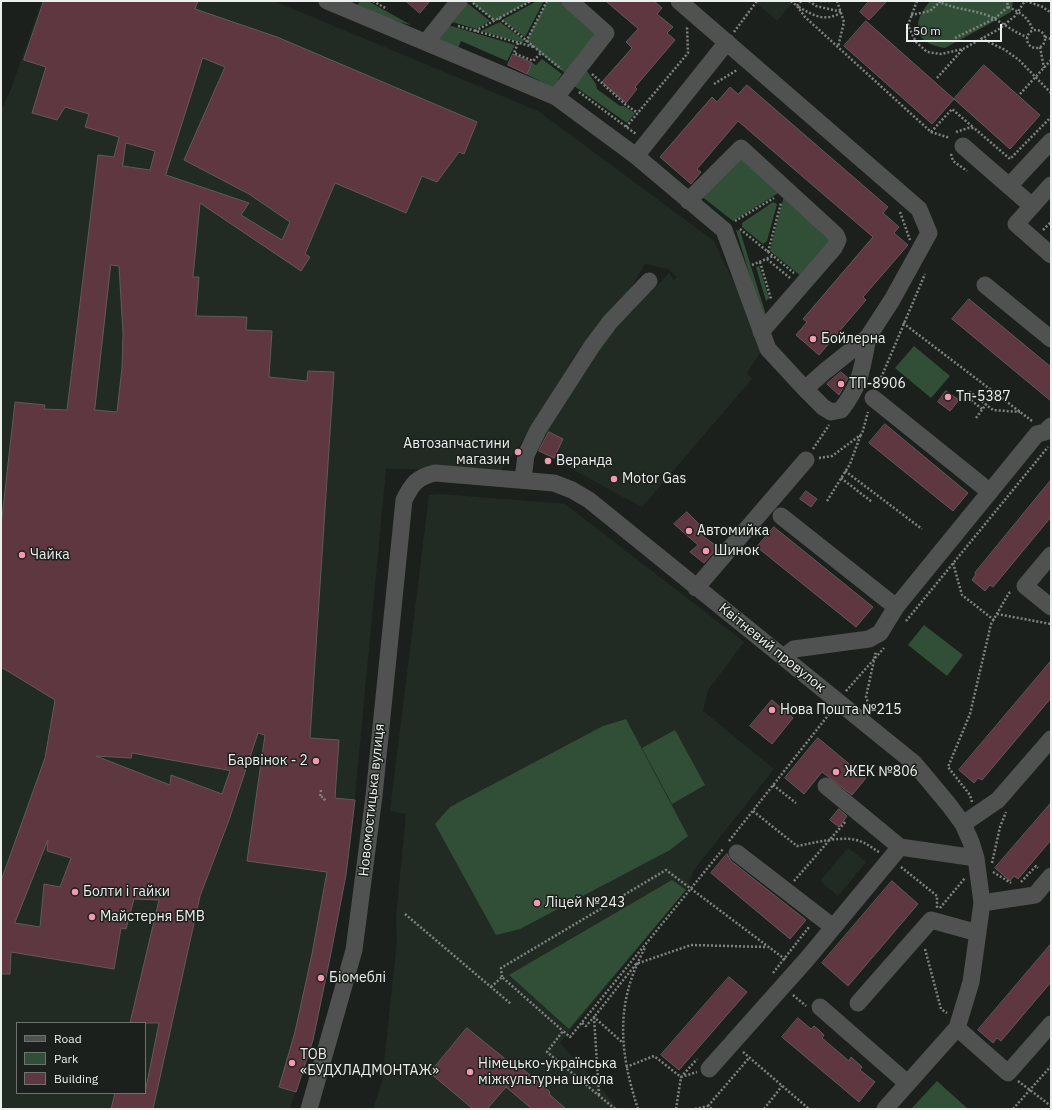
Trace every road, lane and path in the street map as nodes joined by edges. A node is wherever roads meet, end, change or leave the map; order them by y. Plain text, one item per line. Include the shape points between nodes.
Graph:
1 (327, 1) edge
2 (373, 1) edge
3 (459, 1) edge
4 (470, 1) edge
5 (531, 1) edge
6 (547, 1) edge
7 (570, 1) edge
8 (679, 1) edge
9 (757, 1) edge
10 (791, 1) edge
11 (801, 1) edge
12 (809, 1) edge
13 (820, 1) edge
14 (830, 1) edge
15 (837, 1) edge
16 (916, 1) edge
17 (940, 1) edge
18 (1007, 1) edge
19 (1025, 1) edge
20 (348, 5) edge
21 (797, 6) junction
22 (1008, 7) junction
23 (1018, 11) junction
24 (842, 12) junction
25 (394, 13) dead end
26 (1051, 13) edge
27 (911, 15) junction
28 (499, 18) junction
29 (994, 19) junction
30 (687, 20) dead end
31 (495, 21) junction
32 (453, 25) dead end
33 (1003, 25) junction
34 (1033, 30) junction
35 (475, 31) junction
36 (1027, 37) junction
37 (955, 38) dead end
38 (980, 38) junction
39 (1045, 38) junction
40 (1051, 39) edge
41 (526, 41) junction
42 (426, 42) junction
43 (727, 42) junction
44 (518, 43) junction
45 (525, 45) junction
46 (1040, 47) junction
47 (534, 48) junction
48 (838, 48) junction
49 (963, 49) junction
50 (541, 53) junction
51 (1051, 60) edge
52 (1044, 68) junction
53 (739, 69) dead end
54 (591, 72) dead end
55 (1036, 76) junction
56 (567, 78) junction
57 (937, 78) dead end
58 (707, 88) dead end
59 (1051, 93) edge
60 (1020, 94) dead end
61 (556, 97) junction
62 (638, 112) junction
63 (1051, 117) edge
64 (626, 127) junction
65 (974, 128) junction
66 (931, 132) junction
67 (1051, 141) edge
68 (647, 142) junction
69 (954, 144) junction
70 (636, 156) junction
71 (971, 173) dead end
72 (1051, 185) edge
73 (1009, 186) junction
74 (777, 196) dead end
75 (781, 200) dead end
76 (688, 201) junction
77 (1032, 206) junction
78 (1051, 222) edge
79 (1042, 231) dead end
80 (768, 252) junction
81 (1051, 255) edge
82 (773, 256) junction
83 (767, 259) junction
84 (760, 262) junction
85 (752, 265) dead end
86 (927, 270) dead end
87 (796, 275) dead end
88 (792, 280) dead end
89 (649, 281) dead end
90 (985, 285) dead end
91 (772, 299) dead end
92 (903, 323) junction
93 (761, 332) junction
94 (868, 337) junction
95 (1051, 339) edge
96 (805, 389) junction
97 (995, 392) junction
98 (873, 398) junction
99 (986, 404) junction
100 (982, 409) junction
101 (1020, 412) junction
102 (976, 418) dead end
103 (862, 434) junction
104 (1049, 434) edge
105 (806, 460) joint
106 (846, 471) junction
107 (841, 478) junction
108 (523, 479) junction
109 (410, 486) joint
110 (990, 492) junction
111 (827, 501) dead end
112 (872, 502) dead end
113 (781, 516) dead end
114 (922, 529) dead end
115 (948, 543) junction
116 (1051, 555) edge
117 (953, 563) junction
118 (1025, 586) junction
119 (696, 588) junction
120 (896, 607) junction
121 (1051, 607) edge
122 (997, 614) junction
123 (994, 620) junction
124 (903, 624) dead end
125 (1051, 624) edge
126 (884, 638) junction
127 (784, 657) junction
128 (874, 661) junction
129 (833, 709) junction
130 (871, 712) dead end
131 (1051, 739) edge
132 (773, 785) junction
133 (826, 786) dead end
134 (321, 790) dead end
135 (1005, 792) junction
136 (326, 802) dead end
137 (796, 803) dead end
138 (855, 809) junction
139 (753, 811) junction
140 (977, 814) junction
141 (963, 824) junction
142 (797, 846) dead end
143 (900, 847) junction
144 (737, 853) dead end
145 (972, 857) junction
146 (1050, 877) edge
147 (1019, 882) dead end
148 (1014, 884) dead end
149 (692, 888) junction
150 (786, 890) junction
151 (982, 903) junction
152 (405, 914) dead end
153 (931, 920) junction
154 (833, 927) junction
155 (978, 934) junction
156 (914, 939) junction
157 (648, 942) junction
158 (766, 947) junction
159 (784, 960) dead end
160 (636, 964) junction
161 (502, 977) junction
162 (491, 987) junction
163 (858, 1003) dead end
164 (511, 1004) dead end
165 (820, 1007) dead end
166 (594, 1018) junction
167 (582, 1023) junction
168 (958, 1024) junction
169 (1051, 1024) edge
170 (563, 1031) junction
171 (731, 1042) junction
172 (623, 1043) junction
173 (750, 1058) junction
174 (1051, 1066) edge
175 (626, 1067) junction
176 (709, 1069) joint
177 (1008, 1073) junction
178 (907, 1083) junction
179 (782, 1086) junction
180 (1031, 1090) junction
181 (599, 1095) junction
182 (708, 1106) junction
183 (1051, 1106) edge
184 (309, 1109) edge
185 (616, 1109) edge
186 (638, 1109) edge
187 (695, 1109) edge
188 (712, 1109) edge
189 (764, 1109) edge
190 (809, 1109) edge
191 (885, 1109) edge
192 (1013, 1109) edge

1 - 20 street
2 - 25 path
3 - 42 street
4 - 31 path
5 - 28 path
6 - 41 path
7 - 56 street via 606,33
8 - 43 street
9 - 43 path
10 - 21 path
11 - 21 path
12 - 24 path via 816,6
13 - 14 path
15 - 24 path
16 - 27 path
17 - 27 path via 930,11
17 - 29 path via 950,8 969,10
18 - 22 path
19 - 23 path
19 - 26 path via 1043,7
20 - 42 street
21 - 24 path via 826,18
21 - 48 path
22 - 23 path
22 - 29 path
23 - 33 path
23 - 34 path via 1029,20
24 - 48 path via 844,22
27 - 49 path via 908,25 916,42 927,52 941,54
28 - 31 path
28 - 41 path
29 - 33 path
29 - 37 path
30 - 62 path via 688,53
31 - 35 path
32 - 35 path
33 - 36 path
33 - 38 path
34 - 36 path
34 - 39 path via 1040,30
35 - 44 path
36 - 46 path via 1031,47
38 - 49 path
38 - 55 path via 1005,50
39 - 40 path
39 - 46 path via 1044,44
41 - 45 path
41 - 47 path
42 - 61 street
43 - 68 street
43 - 94 street via 919,209 929,233
44 - 45 path
44 - 50 path via 514,53 533,61
45 - 47 path
46 - 52 path
47 - 50 path
48 - 66 path
49 - 57 path
50 - 56 path
51 - 52 path
52 - 55 path
53 - 58 path
54 - 62 path via 626,105
55 - 59 path
55 - 60 path
56 - 61 street
56 - 64 path
61 - 70 street
62 - 64 path
63 - 65 path via 1010,159
64 - 68 path
65 - 66 path via 952,109
65 - 69 path via 960,130
66 - 69 path
67 - 73 street
68 - 70 street
69 - 71 path via 953,162
69 - 73 street
70 - 76 street
72 - 77 street
73 - 77 street
74 - 80 path via 733,223
75 - 80 path
76 - 93 street via 724,230
76 - 93 street via 741,148 836,235 838,240 834,248
77 - 81 street via 1016,224
78 - 79 path
80 - 82 path
82 - 83 path
82 - 87 path
83 - 84 path
83 - 88 path
84 - 85 path
84 - 91 path
86 - 92 path
89 - 108 street via 610,322 538,430 526,454
90 - 95 street
92 - 97 path
92 - 98 path
93 - 96 street via 768,349
94 - 96 street
94 - 96 street via 856,389 841,410 831,412
97 - 99 path
97 - 101 path
98 - 103 path
98 - 110 street
99 - 100 path
99 - 100 path via 970,392 967,397
99 - 101 path via 993,410
100 - 102 path
101 - 104 path
103 - 105 path via 832,456
103 - 106 path
104 - 110 street via 1037,434
104 - 117 path
105 - 119 street via 758,512
106 - 107 path
106 - 114 path
107 - 111 path
107 - 112 path
108 - 109 street, Квітневий провулок via 435,473 422,476
108 - 119 street, Квітневий провулок via 554,483 589,500
109 - 184 street, Новомостицька вулиця via 404,500 374,796 354,950
110 - 115 street
113 - 120 street
115 - 117 path
115 - 120 street
116 - 118 street
117 - 123 path via 962,594
117 - 124 path
118 - 121 street
118 - 122 path via 1009,593
119 - 127 street, Квітневий провулок
120 - 126 street
122 - 123 path
122 - 125 path
123 - 140 path via 970,714 948,767 970,796
126 - 127 street via 794,649
126 - 128 path
126 - 128 path
127 - 129 street, Квітневий провулок
128 - 129 path
128 - 130 path via 866,697
129 - 132 path
129 - 141 street, Квітневий провулок via 914,762
131 - 135 street
132 - 137 path
132 - 139 path
133 - 138 street
134 - 136 path via 320,797
135 - 140 street
135 - 148 path via 1006,810 991,866 994,873
138 - 143 street
138 - 150 path
139 - 142 path
139 - 149 path
140 - 141 street
141 - 145 street, Квітневий провулок via 971,842
143 - 145 street
143 - 154 street
144 - 150 street
145 - 151 street, Квітневий провулок
145 - 153 path via 970,871
146 - 147 path via 1036,866 1023,881
146 - 151 street via 1035,895
149 - 157 path
149 - 158 path
149 - 161 path via 666,870 501,968
150 - 154 street
151 - 155 street, Квітневий провулок
152 - 162 path
153 - 155 street
153 - 156 street
154 - 171 street
155 - 168 street, Квітневий провулок via 970,982
156 - 163 street
156 - 168 path via 925,948 941,1009
157 - 160 path
157 - 167 path
158 - 159 path
158 - 160 path via 691,945
160 - 166 path
160 - 172 path via 625,999
161 - 162 path
161 - 170 path
162 - 164 path
165 - 178 street
166 - 167 path via 586,1026
166 - 172 path
166 - 181 path
167 - 170 path via 570,1037
168 - 177 street
168 - 178 street
169 - 177 street
170 - 181 path via 548,1052
171 - 173 path
171 - 176 street
172 - 175 path
173 - 179 path
173 - 182 path
174 - 180 path
175 - 176 path via 654,1056 681,1077
175 - 186 path
177 - 180 path
178 - 191 street
179 - 189 path
179 - 190 path
180 - 183 path
180 - 192 path
181 - 185 path
182 - 187 path
182 - 188 path

